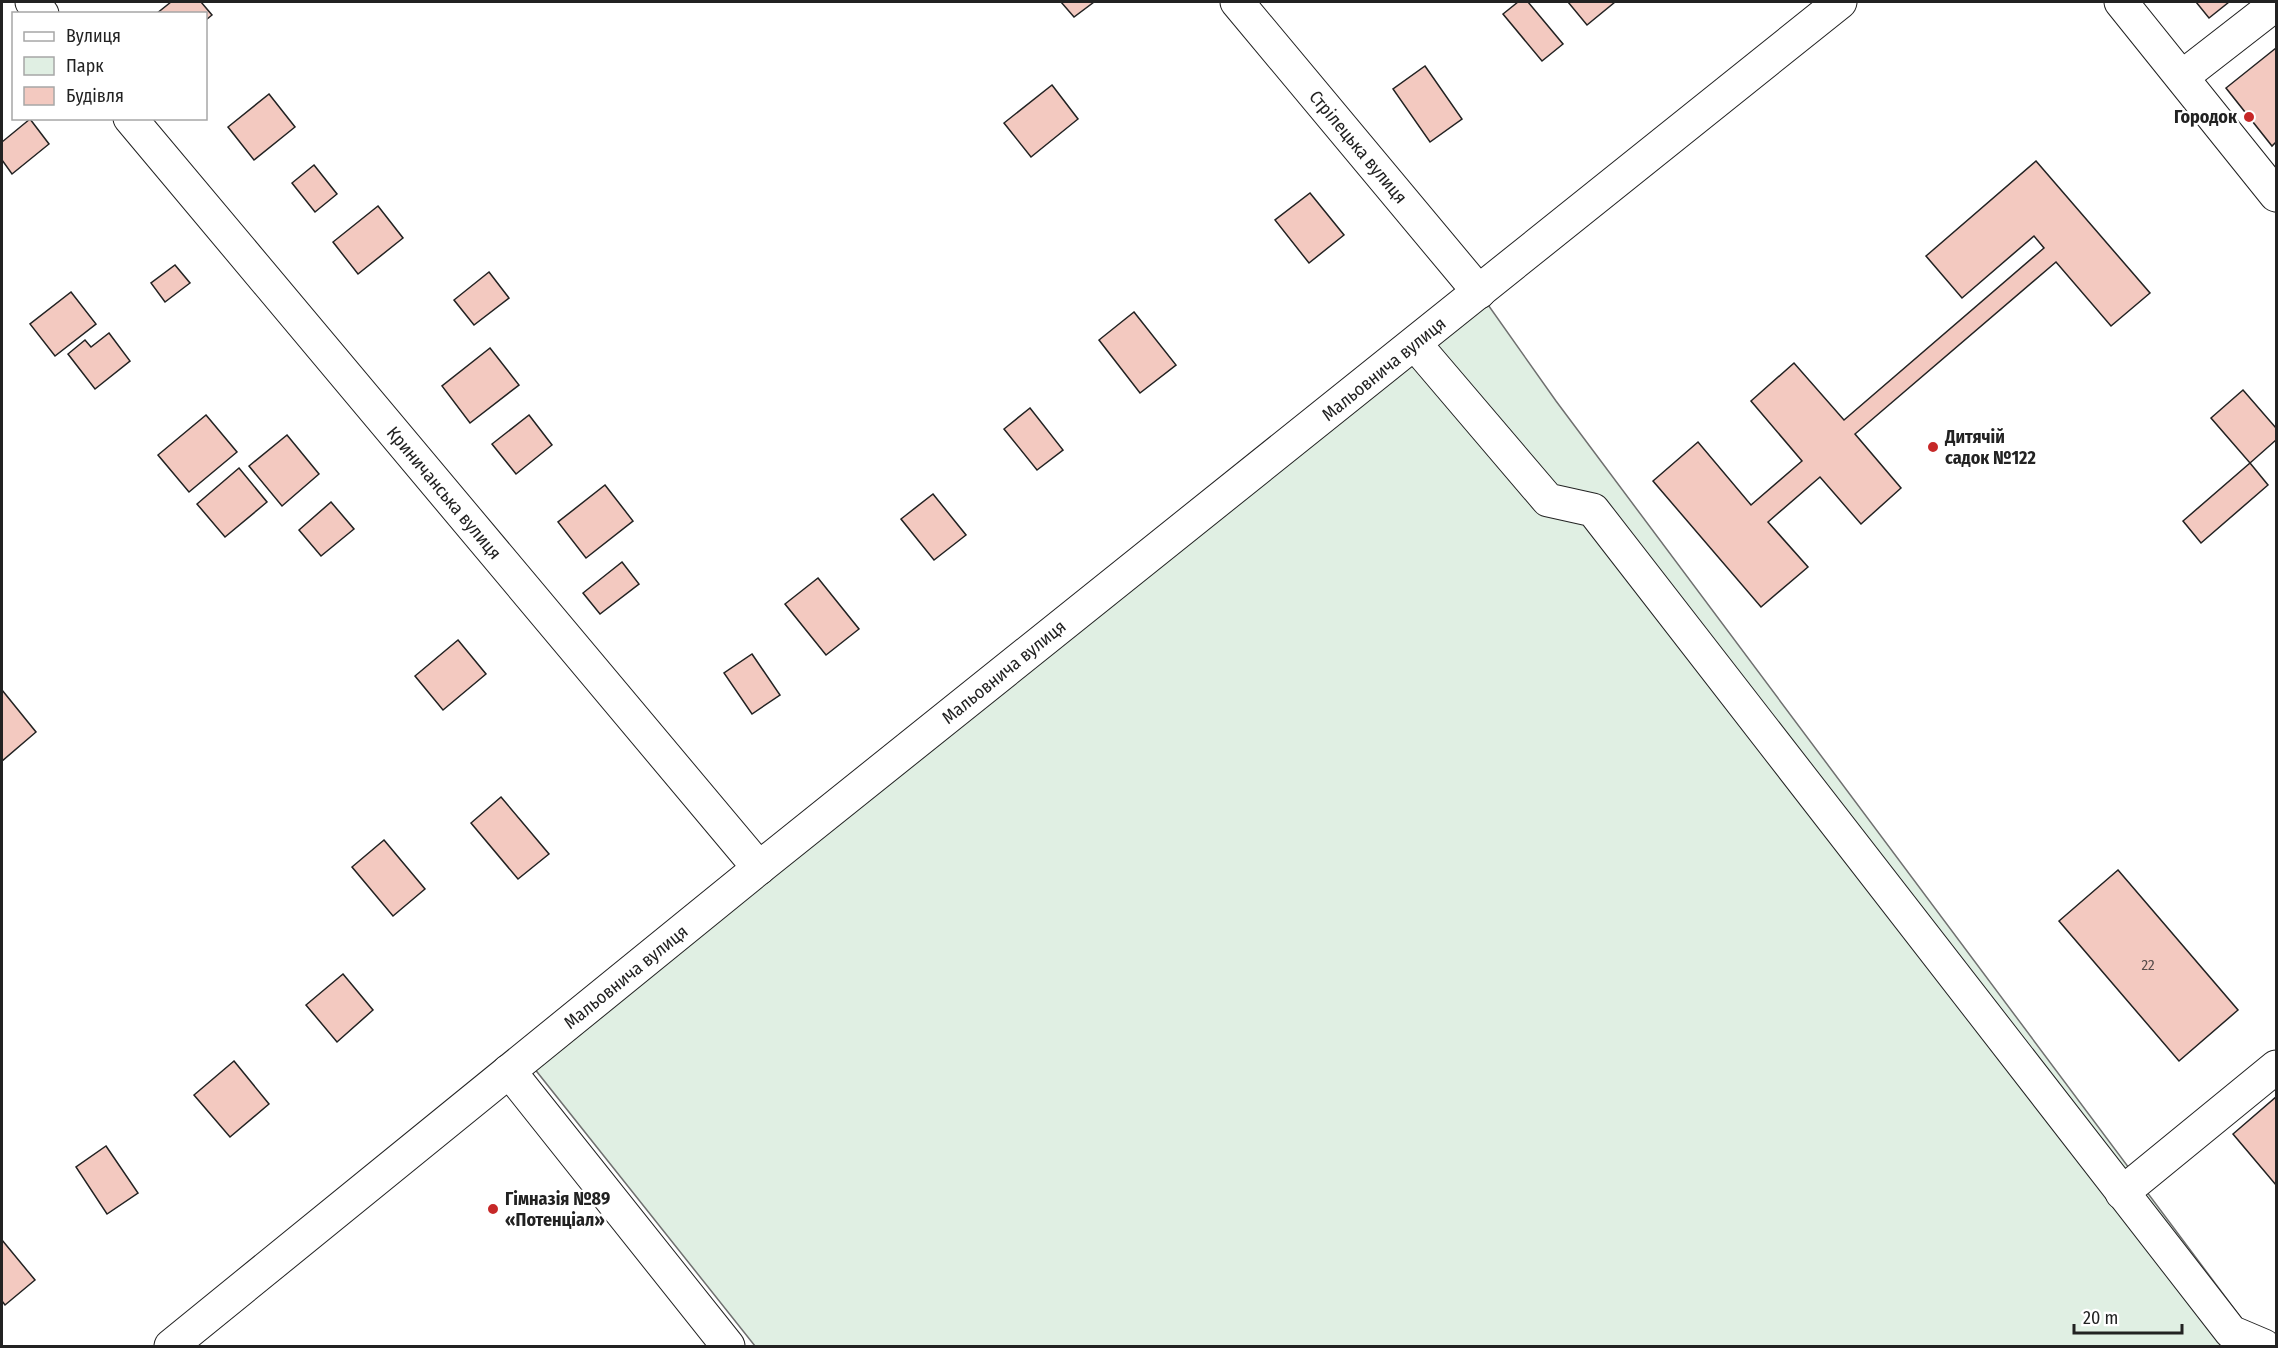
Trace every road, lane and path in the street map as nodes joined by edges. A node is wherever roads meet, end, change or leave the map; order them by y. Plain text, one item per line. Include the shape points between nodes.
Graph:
1 (1237, 2) edge
2 (1840, 2) edge
3 (2121, 2) edge
4 (2277, 4) edge
5 (2182, 77) junction
6 (132, 120) edge
7 (2277, 195) edge
8 (1479, 292) junction
9 (1415, 344) junction
10 (759, 868) junction
11 (2277, 1067) edge
12 (509, 1071) junction
13 (2122, 1193) junction
14 (171, 1347) edge
15 (728, 1347) edge
16 (2264, 1347) edge

1 - 8 street, Стрілецька вулиця
2 - 8 street, Мальовнича вулиця
3 - 5 street
4 - 5 street
5 - 7 street
6 - 10 street, Криничанська вулиця
8 - 9 street, Мальовнича вулиця
9 - 10 street, Мальовнича вулиця
9 - 13 street via 1548,500 1593,510
10 - 12 street, Мальовнича вулиця
11 - 13 street
12 - 14 street, Мальовнича вулиця
12 - 15 street
13 - 16 street via 2231,1332

